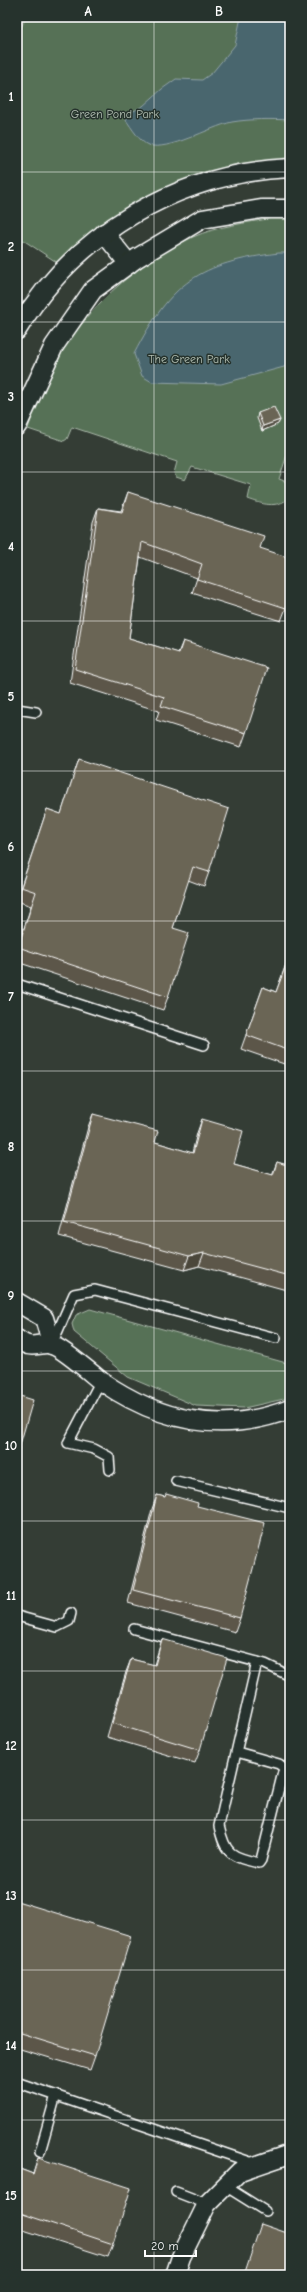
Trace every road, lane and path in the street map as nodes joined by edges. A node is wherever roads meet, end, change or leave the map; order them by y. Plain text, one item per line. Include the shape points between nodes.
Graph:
1 (290, 168) edge
2 (290, 209) edge
3 (104, 233) junction
4 (130, 264) junction
5 (17, 330) edge
6 (17, 426) edge
7 (17, 709) edge
8 (36, 712) dead end
9 (17, 984) edge
10 (204, 1045) dead end
11 (17, 1302) edge
12 (276, 1338) dead end
13 (17, 1339) edge
14 (52, 1345) junction
15 (101, 1380) junction
16 (290, 1409) edge
17 (110, 1470) dead end
18 (176, 1481) dead end
19 (290, 1508) edge
20 (70, 1613) dead end
21 (17, 1616) edge
22 (134, 1629) dead end
23 (256, 1662) junction
24 (290, 1676) edge
25 (237, 1752) junction
26 (19, 2083) dead end
27 (56, 2095) junction
28 (40, 2152) dead end
29 (290, 2154) edge
30 (258, 2165) junction
31 (225, 2186) junction
32 (176, 2192) dead end
33 (207, 2204) junction
34 (264, 2211) dead end
35 (175, 2275) edge

1 - 3 street via 257,169 207,181 152,203
2 - 4 street via 261,209 202,219
3 - 4 street
3 - 5 street via 64,267 29,309
4 - 6 street via 93,290 54,346
7 - 8 lane
9 - 10 lane
11 - 14 street via 44,1318
12 - 14 lane via 95,1290 74,1294
13 - 14 street via 28,1345
14 - 15 street
15 - 16 street via 153,1411 182,1420 221,1423 266,1418
15 - 17 lane via 68,1443 94,1449 109,1457
18 - 19 lane
20 - 21 lane via 69,1621 57,1627
22 - 23 lane
23 - 24 lane
23 - 25 lane
25 - 25 lane via 220,1826 224,1846 238,1859 259,1863 284,1768 279,1764
26 - 27 lane
27 - 28 lane
27 - 30 lane
29 - 30 street
30 - 31 street via 240,2171
31 - 33 street
31 - 34 lane
32 - 33 lane
33 - 35 street via 180,2257

